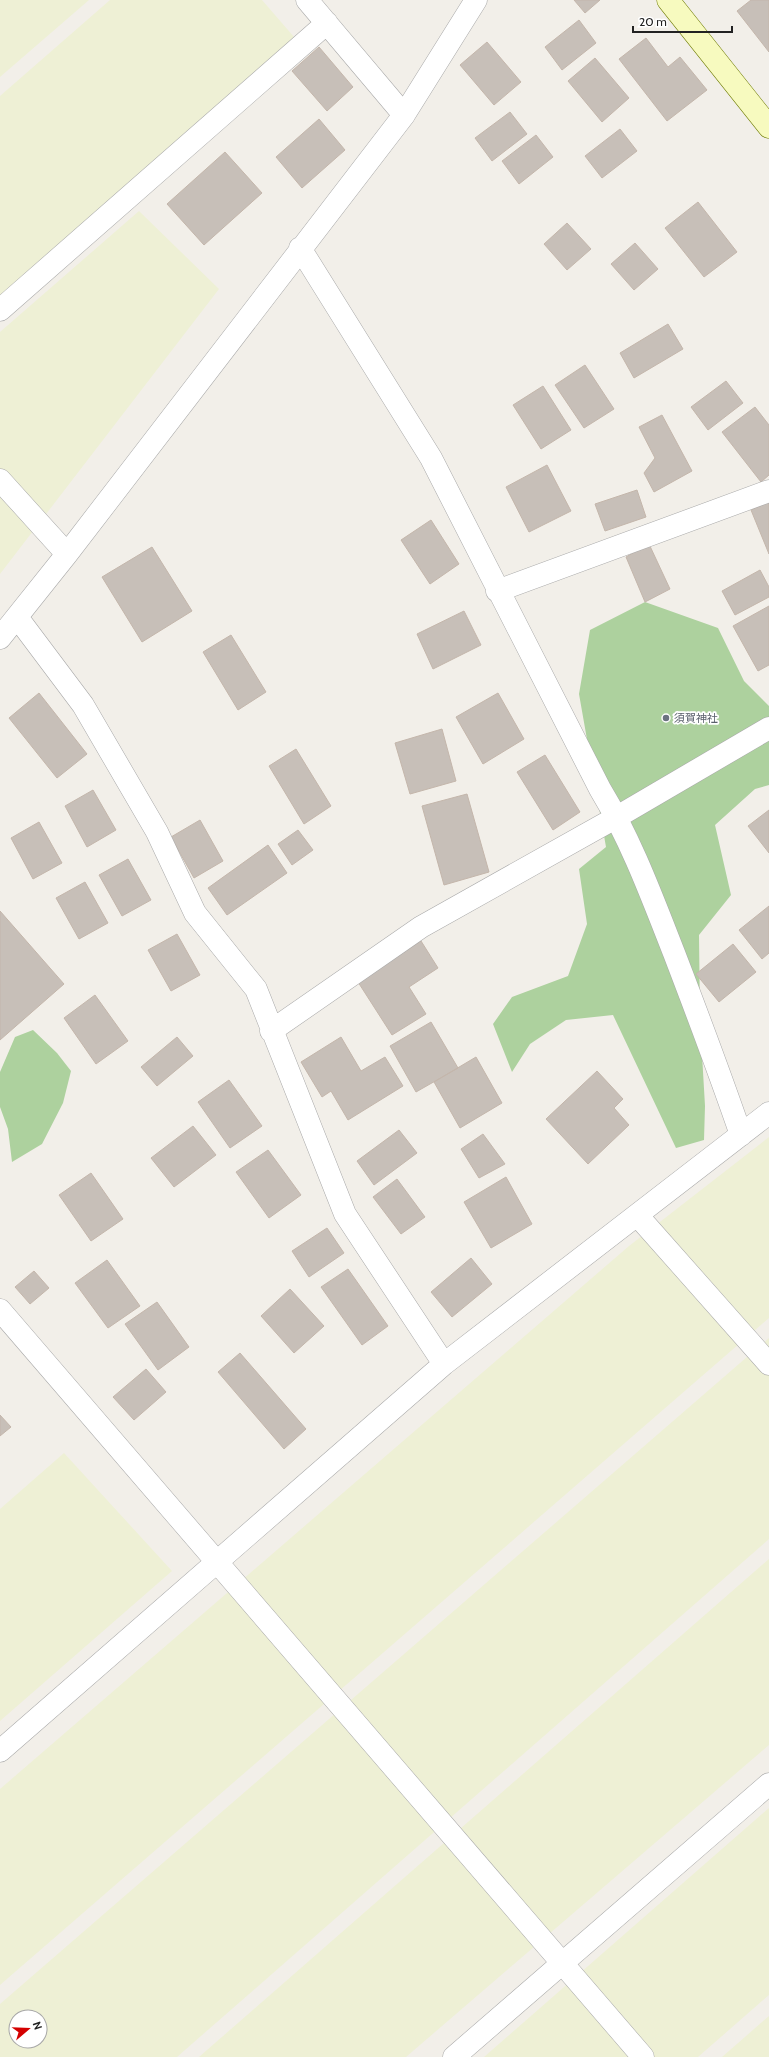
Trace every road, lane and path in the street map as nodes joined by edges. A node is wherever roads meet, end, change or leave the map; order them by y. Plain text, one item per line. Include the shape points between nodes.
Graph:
1 (306, 0) edge
2 (476, 0) edge
3 (668, 0) edge
4 (326, 23) junction
5 (404, 115) junction
6 (769, 127) edge
7 (300, 248) junction
8 (0, 310) edge
9 (0, 480) edge
10 (769, 491) edge
11 (67, 554) junction
12 (497, 591) junction
13 (17, 617) junction
14 (0, 638) edge
15 (769, 728) edge
16 (617, 817) junction
17 (271, 1031) junction
18 (769, 1113) edge
19 (740, 1136) junction
20 (637, 1215) junction
21 (0, 1310) edge
22 (444, 1364) junction
23 (769, 1364) edge
24 (216, 1563) junction
25 (0, 1751) edge
26 (769, 1784) edge
27 (561, 1962) junction
28 (454, 2057) edge
29 (643, 2057) edge

1 - 4 street
2 - 5 street
3 - 6 main road
4 - 5 street
4 - 8 street
5 - 7 street
7 - 11 street
7 - 12 street via 430,458
9 - 11 street
10 - 12 street
11 - 13 street
12 - 16 street
13 - 14 street
13 - 17 street via 83,704 157,832 195,913 256,989
15 - 16 street
16 - 17 street via 421,927
16 - 19 street via 663,925 719,1070
17 - 22 street via 345,1214
18 - 19 street
19 - 20 street
20 - 22 street
20 - 23 street
21 - 24 street
22 - 24 street
24 - 25 street
24 - 27 street
26 - 27 street
27 - 28 street
27 - 29 street

